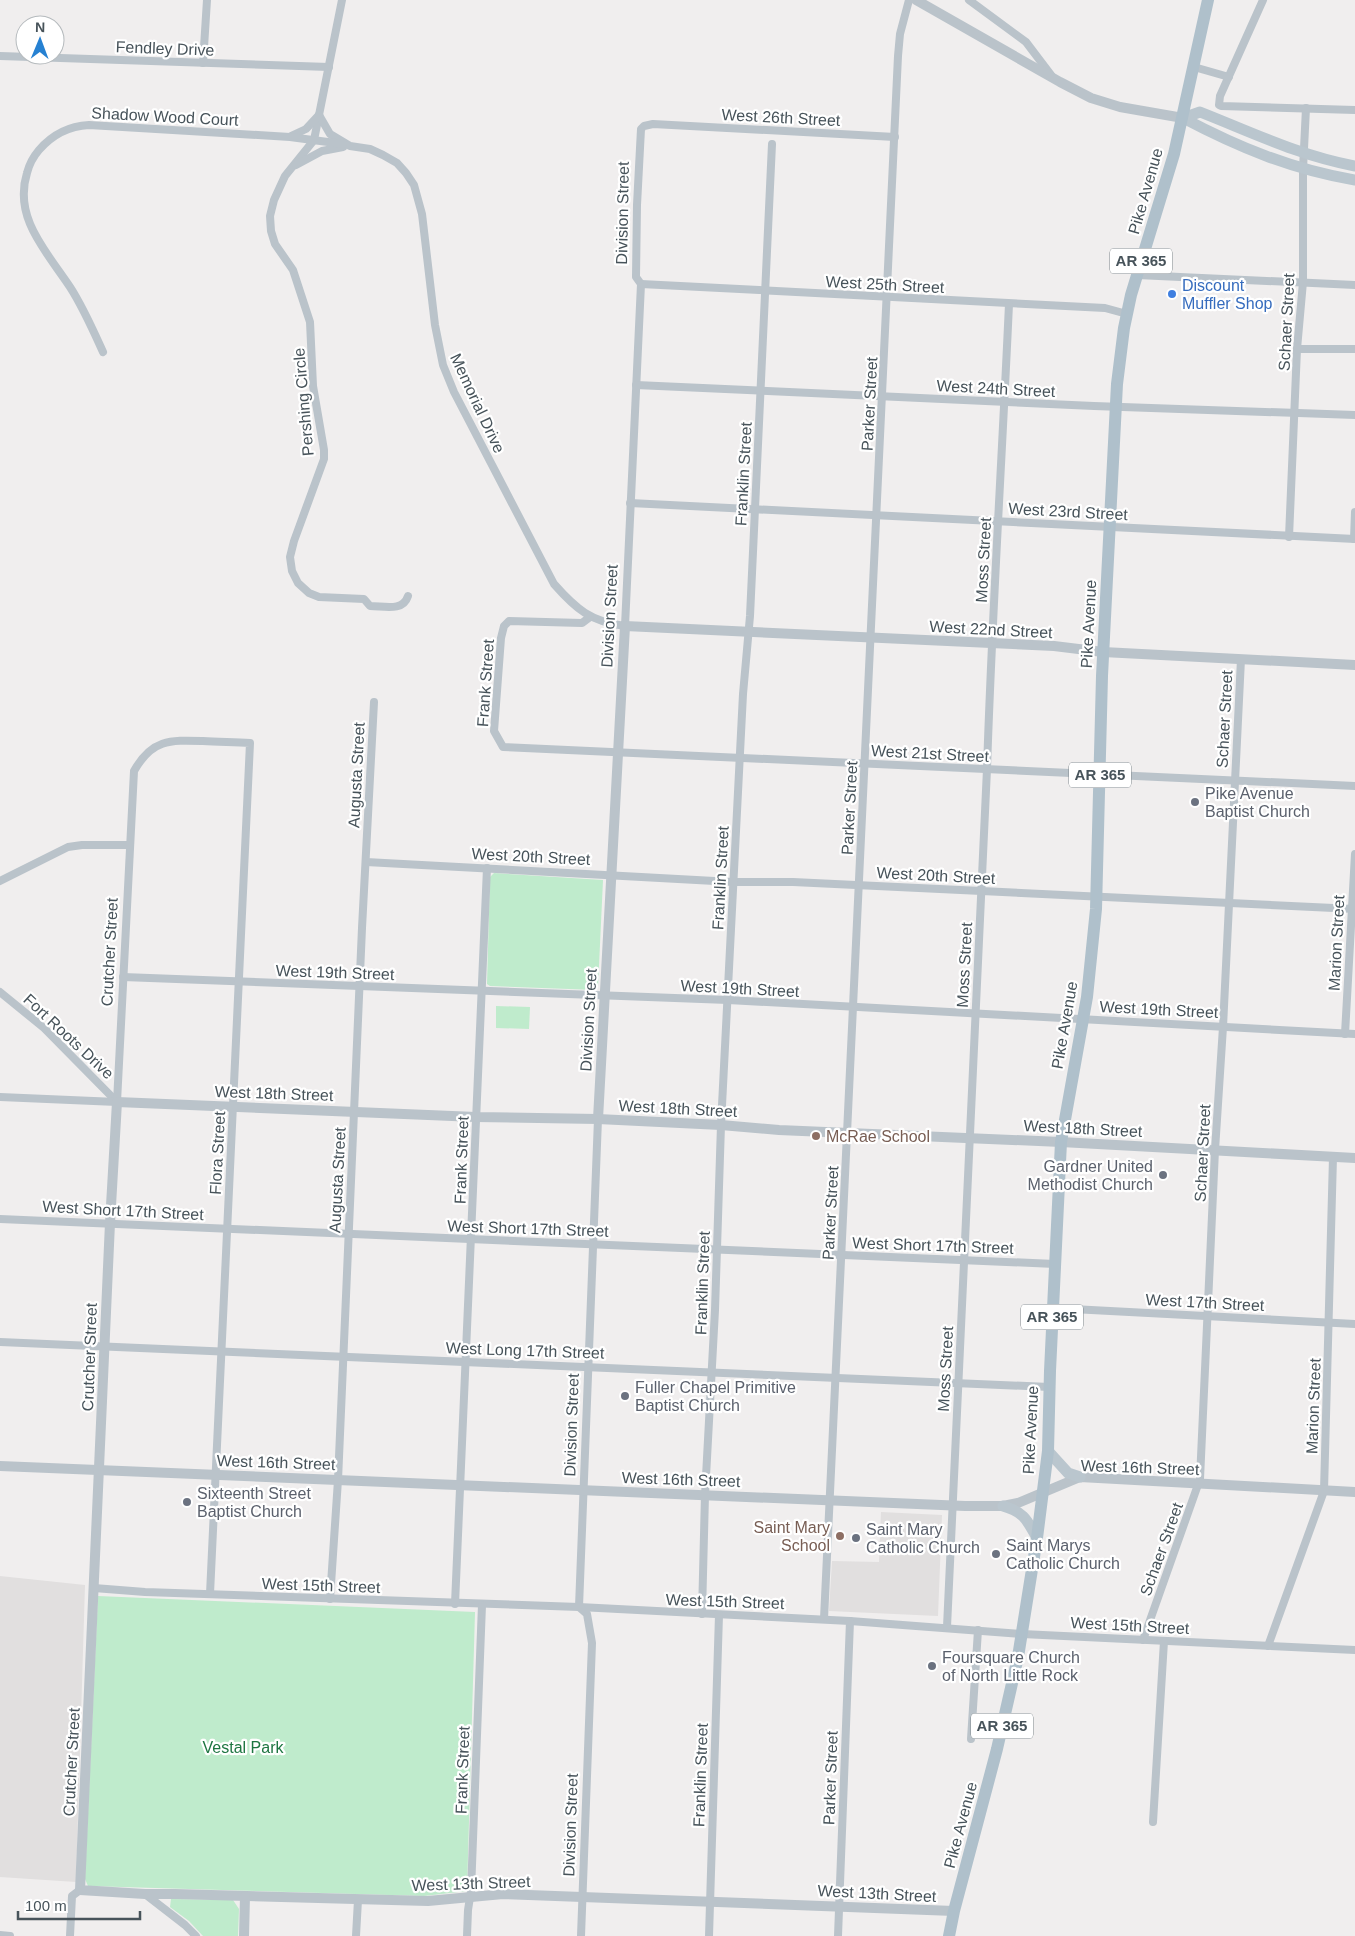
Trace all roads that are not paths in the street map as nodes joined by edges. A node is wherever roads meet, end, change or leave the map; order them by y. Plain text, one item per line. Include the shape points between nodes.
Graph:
1 (207, 0) edge
2 (342, 0) edge
3 (909, 0) edge
4 (916, 0) edge
5 (969, 0) edge
6 (1208, 0) edge
7 (1263, 0) edge
8 (0, 56) edge
9 (203, 63) junction
10 (330, 67) junction
11 (1194, 67) junction
12 (1229, 77) junction
13 (1054, 78) junction
14 (1306, 108) junction
15 (1355, 110) edge
16 (318, 115) junction
17 (1183, 118) junction
18 (666, 125) joint
19 (290, 137) junction
20 (895, 137) junction
21 (314, 140) junction
22 (772, 144) dead end
23 (350, 146) junction
24 (1304, 153) junction
25 (1355, 166) edge
26 (1303, 169) junction
27 (289, 171) junction
28 (1355, 180) edge
29 (1137, 275) junction
30 (1303, 282) junction
31 (641, 284) junction
32 (1355, 285) edge
33 (766, 291) junction
34 (887, 297) junction
35 (1009, 304) junction
36 (1127, 314) junction
37 (1297, 349) junction
38 (1355, 349) edge
39 (103, 352) dead end
40 (636, 385) junction
41 (761, 390) junction
42 (883, 396) junction
43 (1004, 402) junction
44 (1116, 407) junction
45 (1295, 413) junction
46 (1355, 416) edge
47 (630, 503) junction
48 (755, 510) junction
49 (1355, 512) edge
50 (877, 516) junction
51 (999, 522) junction
52 (1110, 527) junction
53 (1289, 537) junction
54 (1354, 539) edge
55 (408, 596) dead end
56 (590, 617) junction
57 (625, 626) junction
58 (748, 632) junction
59 (871, 638) junction
60 (991, 644) junction
61 (1103, 652) junction
62 (1241, 659) junction
63 (1355, 665) edge
64 (374, 702) dead end
65 (504, 747) joint
66 (617, 752) junction
67 (740, 759) junction
68 (865, 764) junction
69 (987, 769) junction
70 (1100, 774) junction
71 (132, 775) joint
72 (1235, 781) junction
73 (1355, 786) edge
74 (129, 845) junction
75 (1355, 854) edge
76 (366, 862) junction
77 (487, 868) junction
78 (611, 874) junction
79 (0, 882) edge
80 (733, 882) junction
81 (859, 885) junction
82 (982, 891) junction
83 (1096, 896) junction
84 (1229, 903) junction
85 (1354, 908) edge
86 (123, 977) junction
87 (239, 982) junction
88 (359, 987) junction
89 (0, 992) edge
90 (482, 992) junction
91 (604, 997) junction
92 (728, 1000) junction
93 (853, 1008) junction
94 (976, 1013) junction
95 (1083, 1018) junction
96 (1223, 1027) junction
97 (1345, 1034) junction
98 (1355, 1034) edge
99 (0, 1097) edge
100 (117, 1102) junction
101 (233, 1107) junction
102 (354, 1112) junction
103 (476, 1117) junction
104 (598, 1119) junction
105 (721, 1125) junction
106 (847, 1133) junction
107 (970, 1138) junction
108 (1061, 1142) junction
109 (1215, 1150) junction
110 (1333, 1156) junction
111 (1355, 1158) edge
112 (0, 1219) edge
113 (110, 1223) junction
114 (227, 1229) junction
115 (348, 1234) junction
116 (471, 1239) junction
117 (593, 1244) junction
118 (717, 1249) junction
119 (842, 1255) junction
120 (964, 1260) junction
121 (1055, 1264) junction
122 (1053, 1308) junction
123 (1208, 1316) junction
124 (1329, 1322) junction
125 (1355, 1324) edge
126 (0, 1342) edge
127 (106, 1346) junction
128 (222, 1351) junction
129 (343, 1356) junction
130 (466, 1362) junction
131 (588, 1367) junction
132 (712, 1372) junction
133 (836, 1378) junction
134 (958, 1383) junction
135 (1049, 1386) junction
136 (1048, 1451) junction
137 (0, 1466) edge
138 (100, 1470) junction
139 (216, 1475) junction
140 (1080, 1477) junction
141 (338, 1480) junction
142 (1199, 1483) junction
143 (460, 1485) junction
144 (584, 1490) junction
145 (1324, 1491) junction
146 (1043, 1492) junction
147 (1355, 1492) edge
148 (705, 1495) junction
149 (830, 1501) junction
150 (953, 1506) junction
151 (1004, 1506) junction
152 (1037, 1538) junction
153 (94, 1588) junction
154 (210, 1594) junction
155 (330, 1599) junction
156 (455, 1604) junction
157 (482, 1605) junction
158 (579, 1607) junction
159 (702, 1614) junction
160 (719, 1615) junction
161 (824, 1619) junction
162 (850, 1621) junction
163 (947, 1627) junction
164 (978, 1630) junction
165 (1022, 1634) junction
166 (1143, 1640) junction
167 (1164, 1641) junction
168 (1268, 1646) junction
169 (1355, 1650) edge
170 (971, 1739) dead end
171 (1153, 1822) dead end
172 (80, 1890) junction
173 (145, 1894) junction
174 (245, 1896) junction
175 (582, 1896) junction
176 (471, 1897) junction
177 (358, 1900) junction
178 (710, 1901) junction
179 (840, 1906) junction
180 (954, 1911) junction
181 (0, 1936) edge
182 (10, 1936) edge
183 (70, 1936) edge
184 (196, 1936) edge
185 (244, 1936) edge
186 (356, 1936) edge
187 (467, 1936) edge
188 (581, 1936) edge
189 (709, 1936) edge
190 (838, 1936) edge
191 (949, 1936) edge

1 - 9 street
2 - 10 street
3 - 20 street, Parker Street via 900,34
4 - 13 street
5 - 13 street via 1026,42
6 - 11 main road, AR 365
7 - 12 street
8 - 9 street, Fendley Drive
9 - 10 street, Fendley Drive
10 - 16 street
11 - 12 street
11 - 17 main road, AR 365
12 - 14 street via 1220,96 1221,106
13 - 17 street via 1105,103
14 - 15 street
14 - 24 street, Schaer Street
16 - 19 street via 306,129
16 - 21 street, Pershing Circle
16 - 23 street, Memorial Drive via 330,134
17 - 24 main road via 1200,112
17 - 26 main road via 1247,149
17 - 29 main road, Pike Avenue / AR 365
18 - 20 street, West 26th Street
18 - 31 street, Division Street via 646,125 640,132 636,277
19 - 21 street, Shadow Wood Court
19 - 39 street, Shadow Wood Court via 89,125 54,136 37,152 28,168 23,191 26,215 38,240 78,301
20 - 34 street, Parker Street
21 - 23 street
21 - 27 street, Pershing Circle
22 - 33 street, Franklin Street
23 - 27 street, Memorial Drive via 322,151
23 - 56 street, Memorial Drive via 383,154 397,163 414,185 422,214 440,354 451,383 554,584
24 - 25 main road
24 - 26 street, Schaer Street
26 - 28 main road
26 - 30 street, Schaer Street
27 - 55 street, Pershing Circle via 274,200 271,231 275,244 293,270 310,322 313,386 324,450 324,459 294,540 290,557 292,571 304,588 319,597 364,599 370,606 400,607
29 - 30 street
29 - 36 main road, Pike Avenue / AR 365
30 - 32 street
30 - 37 street, Schaer Street
31 - 33 street, West 25th Street
31 - 40 street, Division Street
33 - 34 street, West 25th Street
33 - 41 street, Franklin Street
34 - 35 street, West 25th Street
34 - 42 street, Parker Street
35 - 36 street, West 25th Street via 1105,308
35 - 43 street, Moss Street
36 - 44 main road, Pike Avenue / AR 365
37 - 38 street
37 - 45 street, Schaer Street
40 - 41 street, West 24th Street
40 - 47 street, Division Street
41 - 42 street, West 24th Street
41 - 48 street, Franklin Street
42 - 43 street, West 24th Street
42 - 50 street, Parker Street
43 - 44 street, West 24th Street
43 - 51 street, Moss Street
44 - 45 street, West 24th Street
44 - 52 main road, Pike Avenue / AR 365
45 - 46 street, West 24th Street
45 - 53 street, Schaer Street
47 - 48 street, West 23rd Street
47 - 57 street, Division Street
48 - 50 street, West 23rd Street
48 - 58 street, Franklin Street
49 - 54 street
50 - 51 street, West 23rd Street
50 - 59 street, Parker Street
51 - 52 street, West 23rd Street
51 - 60 street, Moss Street
52 - 53 street, West 23rd Street
52 - 61 main road, Pike Avenue / AR 365
53 - 54 street, West 23rd Street
56 - 57 street, Memorial Drive
56 - 65 street, Frank Street via 582,623 510,621 504,626 493,718 494,731
57 - 58 street, West 22nd Street
57 - 66 street, Division Street
58 - 59 street, West 22nd Street
58 - 67 street, Franklin Street
59 - 60 street, West 22nd Street
59 - 68 street, Parker Street
60 - 61 street, West 22nd Street
60 - 69 street, Moss Street
61 - 62 street, West 22nd Street
61 - 70 main road, Pike Avenue / AR 365
62 - 63 street, West 22nd Street
62 - 72 street, Schaer Street
64 - 76 street, Augusta Street
65 - 66 street, West 21st Street
66 - 67 street, West 21st Street
66 - 78 street, Division Street
67 - 68 street, West 21st Street
67 - 80 street, Franklin Street
68 - 69 street, West 21st Street
68 - 81 street, Parker Street
69 - 70 street, West 21st Street
69 - 82 street, Moss Street
70 - 72 street, West 21st Street
70 - 83 main road, Pike Avenue / AR 365
71 - 74 street, Crutcher Street
71 - 87 street, Flora Street via 140,760 162,743 176,740 250,743
72 - 73 street, West 21st Street
72 - 84 street, Schaer Street
74 - 79 street via 68,847
74 - 86 street, Crutcher Street
75 - 85 street, Marion Street
76 - 77 street, West 20th Street
76 - 88 street, Augusta Street
77 - 78 street, West 20th Street
77 - 90 street, Frank Street
78 - 80 street, West 20th Street
78 - 91 street, Division Street
80 - 81 street, West 20th Street
80 - 92 street, Franklin Street
81 - 82 street, West 20th Street
81 - 93 street, Parker Street
82 - 83 street, West 20th Street
82 - 94 street, Moss Street
83 - 84 street, West 20th Street
83 - 95 main road, Pike Avenue / AR 365
84 - 85 street, West 20th Street
84 - 96 street, Schaer Street
85 - 97 street, Marion Street
86 - 87 street, West 19th Street
86 - 100 street, Crutcher Street
87 - 88 street, West 19th Street
87 - 101 street, Flora Street
88 - 90 street, West 19th Street
88 - 102 street, Augusta Street
89 - 100 street, Fort Roots Drive via 44,1028
90 - 91 street, West 19th Street
90 - 103 street, Frank Street
91 - 92 street, West 19th Street
91 - 104 street, Division Street
92 - 93 street, West 19th Street
92 - 105 street, Franklin Street
93 - 94 street, West 19th Street
93 - 106 street, Parker Street
94 - 95 street, West 19th Street
94 - 107 street, Moss Street
95 - 96 street, West 19th Street
95 - 108 main road, Pike Avenue / AR 365
96 - 97 street, West 19th Street
96 - 109 street, Schaer Street
97 - 98 street, West 19th Street
99 - 100 street, West 18th Street
100 - 101 street, West 18th Street
100 - 113 street, Crutcher Street
101 - 102 street, West 18th Street
101 - 114 street, Flora Street
102 - 103 street, West 18th Street
102 - 115 street, Augusta Street
103 - 104 street, West 18th Street
103 - 116 street, Frank Street
104 - 105 street, West 18th Street
104 - 117 street, Division Street
105 - 106 street, West 18th Street
105 - 118 street, Franklin Street
106 - 107 street, West 18th Street
106 - 119 street, Parker Street
107 - 108 street, West 18th Street
107 - 120 street, Moss Street
108 - 109 street, West 18th Street
108 - 121 main road, Pike Avenue / AR 365
109 - 110 street, West 18th Street
109 - 123 street, Schaer Street
110 - 111 street, West 18th Street
110 - 124 street, Marion Street
112 - 113 street, West Short 17th Street
113 - 114 street, West Short 17th Street
113 - 127 street, Crutcher Street
114 - 115 street, West Short 17th Street
114 - 128 street, Flora Street
115 - 116 street, West Short 17th Street
115 - 129 street, Augusta Street
116 - 117 street, West Short 17th Street
116 - 130 street, Frank Street
117 - 118 street, West Short 17th Street
117 - 131 street, Division Street
118 - 119 street, West Short 17th Street
118 - 132 street, Franklin Street
119 - 120 street, West Short 17th Street
119 - 133 street, Parker Street
120 - 121 street, West Short 17th Street
120 - 134 street, Moss Street
121 - 122 main road, Pike Avenue / AR 365
122 - 123 street, West 17th Street
122 - 135 main road, Pike Avenue / AR 365
123 - 124 street, West 17th Street
123 - 142 street, Schaer Street
124 - 125 street, West 17th Street
124 - 145 street, Marion Street
126 - 127 street, West Long 17th Street
127 - 128 street, West Long 17th Street
127 - 138 street, Crutcher Street
128 - 129 street, West Long 17th Street
128 - 139 street, Flora Street
129 - 130 street, West Long 17th Street
129 - 141 street, Augusta Street
130 - 131 street, West Long 17th Street
130 - 143 street, Frank Street
131 - 132 street, West Long 17th Street
131 - 144 street, Division Street
132 - 133 street, West Long 17th Street
132 - 148 street, Franklin Street
133 - 134 street, West Long 17th Street
133 - 149 street, Parker Street
134 - 135 street, West Long 17th Street
134 - 150 street, Moss Street
135 - 136 main road, Pike Avenue / AR 365
136 - 140 main road via 1068,1473
136 - 146 main road, Pike Avenue / AR 365
137 - 138 street, West 16th Street
138 - 139 street, West 16th Street
138 - 153 street, Crutcher Street
139 - 141 street, West 16th Street
139 - 154 street, Flora Street
140 - 142 street, West 16th Street
140 - 146 street, West 16th Street
141 - 143 street, West 16th Street
141 - 155 street, Augusta Street
142 - 145 street, West 16th Street
142 - 166 street, Schaer Street
143 - 144 street, West 16th Street
143 - 156 street, Frank Street
144 - 148 street, West 16th Street
144 - 158 street, Division Street
145 - 147 street, West 16th Street
145 - 168 street, Marion Street
146 - 151 street, West 16th Street
146 - 152 main road, Pike Avenue / AR 365
148 - 149 street, West 16th Street
148 - 159 street, Franklin Street
149 - 150 street, West 16th Street
149 - 161 street, Parker Street
150 - 151 street, West 16th Street
150 - 163 street, Moss Street
151 - 152 main road via 1020,1513
152 - 165 main road, Pike Avenue / AR 365
153 - 154 street, West 15th Street
153 - 172 street, Crutcher Street
154 - 155 street, West 15th Street
155 - 156 street, West 15th Street
156 - 157 street, West 15th Street
157 - 158 street, West 15th Street
157 - 176 street, Frank Street
158 - 159 street, West 15th Street
158 - 175 street, Division Street via 588,1614 592,1643
159 - 160 street, West 15th Street
160 - 161 street, West 15th Street
160 - 178 street, Franklin Street
161 - 162 street, West 15th Street
162 - 163 street, West 15th Street
162 - 179 street, Parker Street
163 - 164 street, West 15th Street
164 - 165 street, West 15th Street
164 - 170 street
165 - 166 street, West 15th Street
165 - 180 main road, Pike Avenue / AR 365 via 997,1749
166 - 167 street, West 15th Street
167 - 168 street, West 15th Street
167 - 171 street
168 - 169 street, West 15th Street
172 - 173 street, West 13th Street
172 - 183 street, Crutcher Street via 72,1896
173 - 174 street, West 13th Street
173 - 184 street
174 - 177 street, West 13th Street
174 - 185 street
175 - 176 street, West 13th Street via 503,1894
175 - 178 street, West 13th Street
175 - 188 street, Division Street
176 - 177 street, West 13th Street via 439,1901
176 - 187 street, Frank Street
177 - 186 street
178 - 179 street, West 13th Street
178 - 189 street, Franklin Street
179 - 180 street, West 13th Street
179 - 190 street, Parker Street
180 - 191 main road, Pike Avenue / AR 365
181 - 182 street

